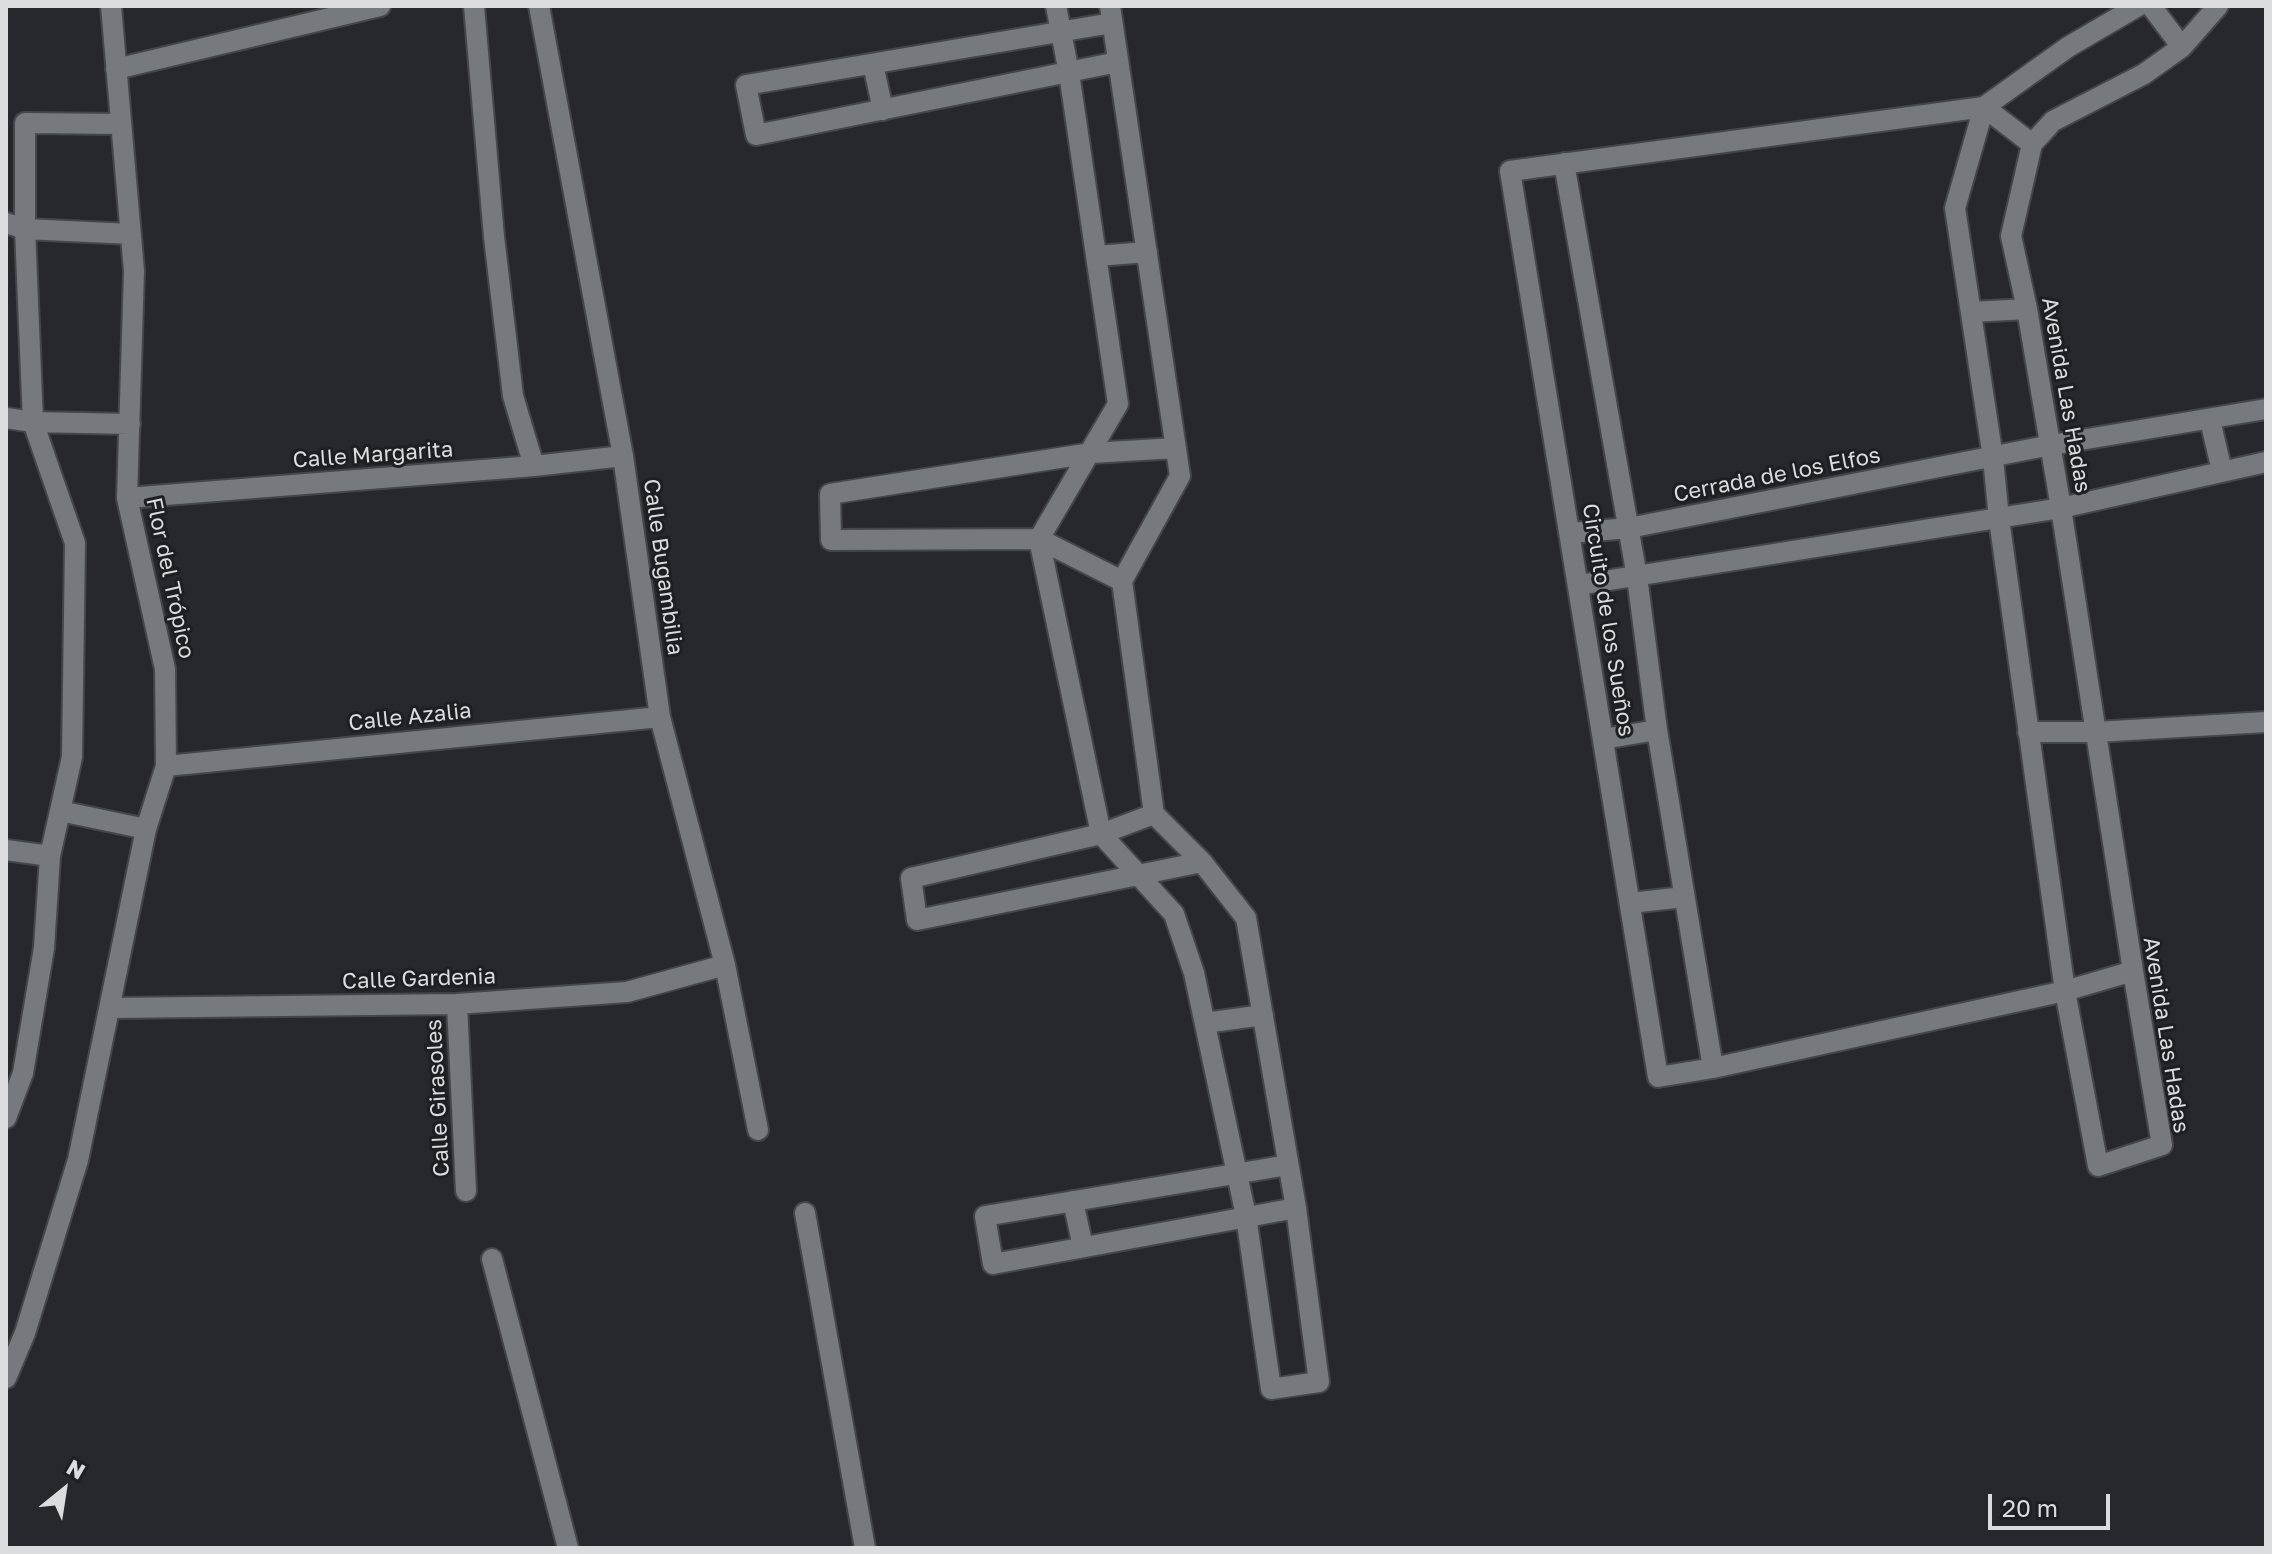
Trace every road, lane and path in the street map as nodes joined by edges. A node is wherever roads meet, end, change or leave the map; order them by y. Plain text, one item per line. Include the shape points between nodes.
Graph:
1 (111, 6) edge
2 (380, 6) edge
3 (474, 6) edge
4 (539, 6) edge
5 (1056, 6) edge
6 (2138, 6) edge
7 (2151, 6) edge
8 (2218, 6) edge
9 (1111, 15) edge
10 (1061, 34) junction
11 (2182, 47) junction
12 (1118, 62) junction
13 (873, 64) junction
14 (116, 69) junction
15 (1069, 73) junction
16 (1984, 107) junction
17 (883, 110) junction
18 (121, 124) junction
19 (2032, 144) junction
20 (1564, 163) junction
21 (16, 226) edge
22 (131, 234) junction
23 (1147, 252) junction
24 (1097, 256) junction
25 (2027, 309) junction
26 (1971, 312) junction
27 (2266, 409) edge
28 (6, 418) edge
29 (2210, 420) junction
30 (33, 422) junction
31 (130, 424) junction
32 (2051, 445) junction
33 (1176, 448) junction
34 (1091, 453) junction
35 (623, 456) junction
36 (1993, 458) junction
37 (2266, 462) edge
38 (534, 466) junction
39 (2222, 471) junction
40 (127, 498) junction
41 (2061, 508) junction
42 (1999, 519) junction
43 (1629, 528) junction
44 (1570, 533) junction
45 (1039, 539) junction
46 (1637, 577) junction
47 (1122, 581) junction
48 (1579, 585) junction
49 (660, 717) junction
50 (2266, 722) edge
51 (1657, 730) junction
52 (2028, 732) junction
53 (2096, 732) junction
54 (1603, 739) junction
55 (166, 766) junction
56 (60, 811) junction
57 (1154, 814) junction
58 (146, 829) junction
59 (1101, 834) junction
60 (6, 850) edge
61 (50, 856) junction
62 (1202, 862) junction
63 (1139, 875) junction
64 (1684, 897) junction
65 (1630, 903) junction
66 (725, 965) junction
67 (2133, 971) junction
68 (2065, 991) junction
69 (457, 1004) junction
70 (110, 1008) junction
71 (1263, 1015) junction
72 (1205, 1023) junction
73 (1713, 1068) junction
74 (6, 1118) edge
75 (758, 1130) dead end
76 (1288, 1165) junction
77 (1237, 1174) junction
78 (466, 1191) dead end
79 (1073, 1201) junction
80 (1296, 1208) junction
81 (805, 1213) dead end
82 (1246, 1216) junction
83 (1083, 1247) junction
84 (492, 1259) dead end
85 (6, 1378) edge
86 (568, 1548) edge
87 (865, 1548) edge

1 - 14 street, Flor del Trópico
2 - 14 street
3 - 38 street via 513,396
4 - 35 street, Calle Bugambilia
5 - 10 street
6 - 16 street via 2068,47
7 - 11 street
8 - 11 street
9 - 10 street
9 - 12 street
10 - 13 street
10 - 15 street
11 - 19 street via 2144,74 2053,121
12 - 15 street
12 - 23 street
13 - 17 street
13 - 17 street via 746,85 756,135
14 - 18 street, Flor del Trópico
15 - 17 street
15 - 24 street
16 - 19 street
16 - 20 street, Circuito de los Sueños
16 - 26 street, Avenida Las Hadas via 1955,208
18 - 21 street via 25,123
18 - 22 street, Flor del Trópico
19 - 25 street, Avenida Las Hadas via 2011,236
20 - 43 street, Circuito de los Sueños
20 - 44 street, Circuito de los Sueños via 1510,171
21 - 22 street
21 - 30 street
22 - 31 street, Flor del Trópico
23 - 24 street
23 - 33 street
24 - 34 street via 1118,404
25 - 26 street
25 - 32 street, Avenida Las Hadas
26 - 36 street, Avenida Las Hadas
27 - 29 street, Cerrada de los Elfos
28 - 30 street
29 - 32 street, Cerrada de los Elfos
29 - 39 street
30 - 31 street
30 - 56 street via 75,543 72,757
31 - 40 street, Flor del Trópico
32 - 36 street, Cerrada de los Elfos
32 - 41 street, Avenida Las Hadas
33 - 34 street
33 - 47 street via 1180,476
34 - 45 street
34 - 45 street via 830,494 831,540
35 - 38 street, Calle Margarita
35 - 49 street, Calle Bugambilia
36 - 42 street, Avenida Las Hadas
36 - 43 street, Cerrada de los Elfos
37 - 39 street
38 - 40 street, Calle Margarita
39 - 41 street
40 - 55 street, Flor del Trópico via 165,669
41 - 42 street
41 - 53 street, Avenida Las Hadas
42 - 46 street
42 - 52 street, Avenida Las Hadas
43 - 44 street, Cerrada de los Elfos
43 - 46 street, Circuito de los Sueños
44 - 48 street, Circuito de los Sueños
45 - 47 street
45 - 59 street
46 - 48 street
46 - 51 street, Circuito de los Sueños
47 - 57 street
48 - 54 street, Circuito de los Sueños
49 - 55 street, Calle Azalia
49 - 66 street, Calle Bugambilia
50 - 53 street
51 - 54 street
51 - 64 street, Circuito de los Sueños
52 - 53 street
52 - 68 street, Avenida Las Hadas
53 - 67 street, Avenida Las Hadas
54 - 65 street, Circuito de los Sueños
55 - 58 street, Flor del Trópico
56 - 58 street
56 - 61 street
57 - 59 street
57 - 62 street
58 - 70 street, Flor del Trópico
59 - 63 street
59 - 63 street via 911,878 917,920
60 - 61 street
61 - 74 street via 44,948 23,1073
62 - 63 street
62 - 71 street via 1246,918
63 - 72 street via 1174,914
64 - 65 street
64 - 73 street, Circuito de los Sueños
65 - 73 street, Circuito de los Sueños via 1658,1077
66 - 69 street, Calle Gardenia via 627,992
66 - 75 street, Calle Bugambilia
67 - 68 street, Circuito de los Sueños
67 - 68 street, Avenida Las Hadas via 2162,1145 2098,1166
68 - 73 street, Circuito de los Sueños
69 - 70 street, Calle Gardenia
69 - 78 street, Calle Girasoles
70 - 85 street, Flor del Trópico via 78,1160
71 - 72 street
71 - 76 street
72 - 77 street
76 - 77 street
76 - 80 street
77 - 79 street
77 - 82 street
79 - 83 street
79 - 83 street via 985,1216 993,1264
80 - 82 street
80 - 82 street via 1319,1382 1271,1389
81 - 87 street
82 - 83 street
84 - 86 street

